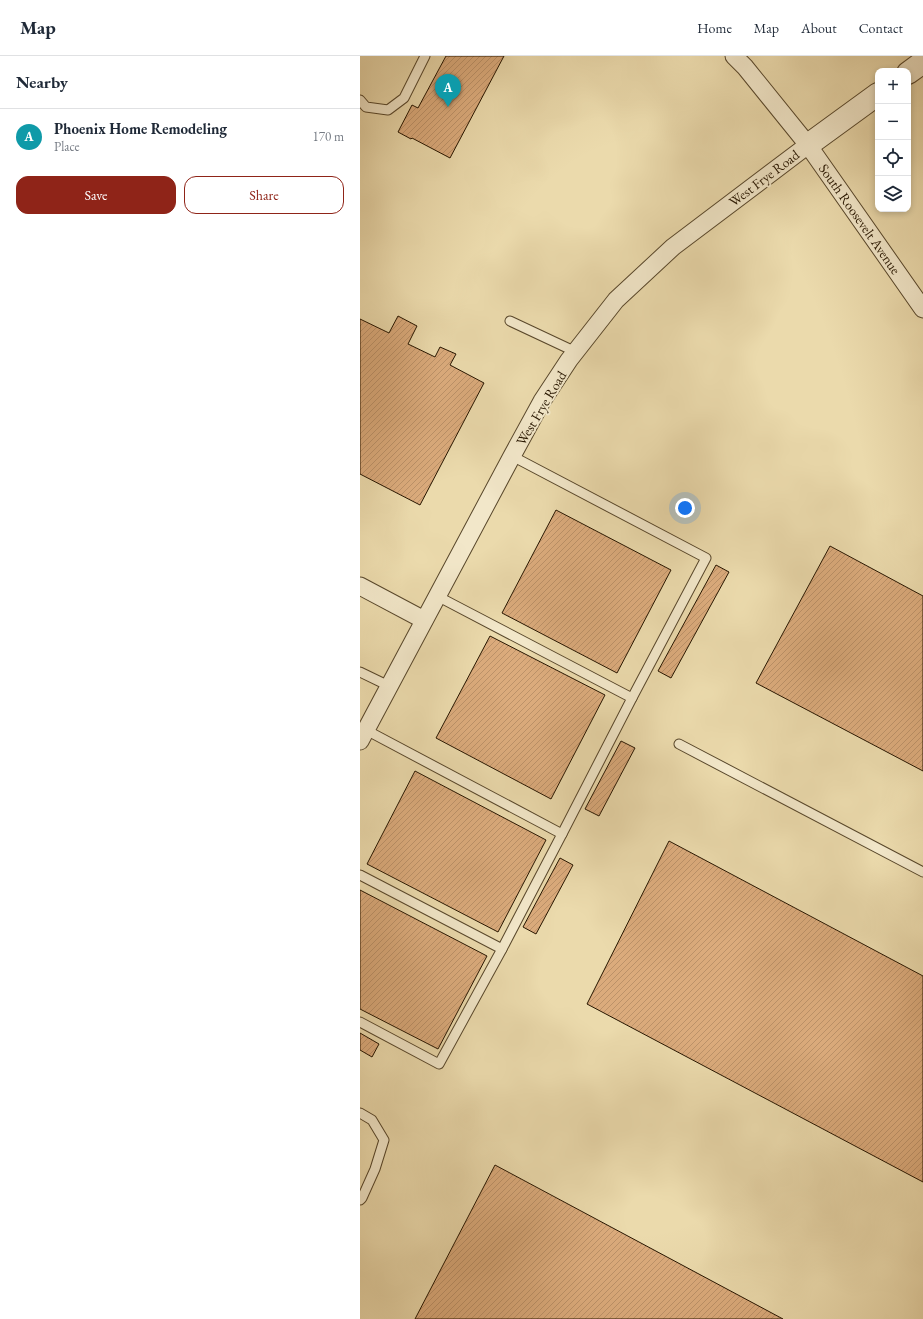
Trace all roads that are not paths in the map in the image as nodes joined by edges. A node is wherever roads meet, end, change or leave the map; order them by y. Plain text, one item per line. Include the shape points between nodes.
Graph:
1 (425, 56) edge
2 (734, 56) edge
3 (923, 62) edge
4 (911, 70) edge
5 (875, 96) edge
6 (360, 100) edge
7 (808, 145) junction
8 (922, 303) edge
9 (510, 321) dead end
10 (576, 352) junction
11 (512, 456) junction
12 (360, 586) edge
13 (437, 596) junction
14 (424, 620) junction
15 (360, 672) edge
16 (389, 686) junction
17 (632, 698) junction
18 (363, 735) edge
19 (679, 744) dead end
20 (562, 834) junction
21 (923, 872) edge
22 (360, 875) edge
23 (502, 948) junction
24 (360, 1022) edge
25 (360, 1112) edge
26 (360, 1200) edge

1 - 6 lane via 404,98 388,110 366,107
2 - 7 street, South Roosevelt Avenue
3 - 4 street
5 - 7 street
7 - 8 street, South Roosevelt Avenue
7 - 10 street, West Frye Road via 673,247 616,300
9 - 10 lane
10 - 11 street, West Frye Road via 542,401
11 - 13 street, West Frye Road
11 - 17 lane via 706,558
12 - 14 street
13 - 14 street, West Frye Road
13 - 17 lane
14 - 16 street, West Frye Road
15 - 16 lane
16 - 18 street, West Frye Road
17 - 20 lane
18 - 20 lane
19 - 21 lane
20 - 23 lane
22 - 23 lane
23 - 24 lane via 439,1064
25 - 26 lane via 372,1120 384,1140 375,1169

